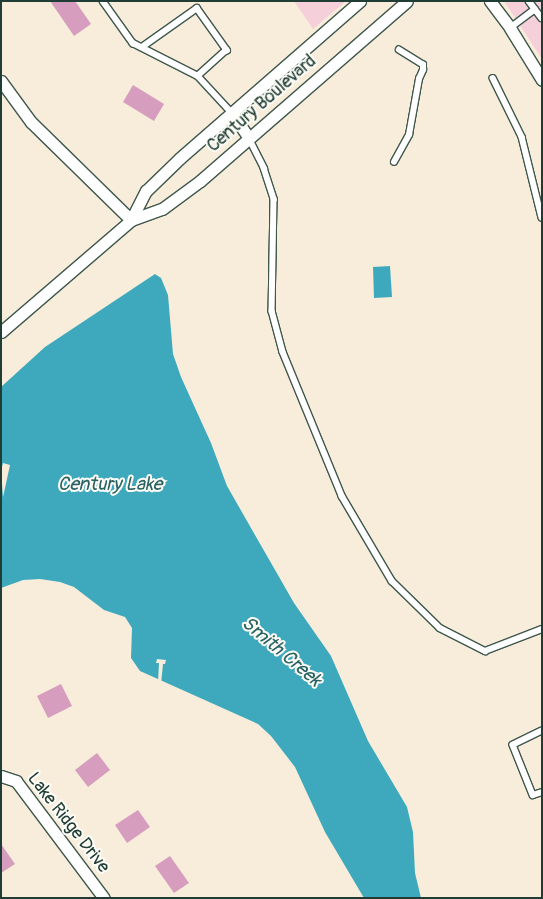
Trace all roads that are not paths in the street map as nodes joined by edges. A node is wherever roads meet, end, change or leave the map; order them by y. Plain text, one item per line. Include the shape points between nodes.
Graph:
1 (103, 1) edge
2 (407, 1) edge
3 (490, 1) edge
4 (529, 1) edge
5 (359, 2) edge
6 (535, 10) junction
7 (542, 18) edge
8 (510, 28) junction
9 (142, 47) junction
10 (399, 50) dead end
11 (198, 76) junction
12 (493, 78) dead end
13 (542, 80) edge
14 (1, 81) edge
15 (232, 113) junction
16 (249, 138) junction
17 (394, 162) dead end
18 (542, 218) edge
19 (131, 220) junction
20 (1, 332) edge
21 (542, 629) edge
22 (542, 731) edge
23 (1, 776) edge
24 (542, 792) edge
25 (104, 898) edge

1 - 9 lane via 133,43
2 - 16 street, Century Boulevard
3 - 8 street
4 - 6 lane
5 - 15 street, Century Boulevard
6 - 7 lane
6 - 8 lane
8 - 13 street
9 - 11 lane
9 - 11 lane via 197,8 227,50
10 - 17 lane via 423,65 423,70 409,135
11 - 15 lane
12 - 18 lane via 522,136
14 - 19 street via 36,127
15 - 16 street
15 - 19 street, Century Boulevard via 146,191
16 - 19 street, Century Boulevard via 162,209
16 - 21 lane via 264,168 274,199 272,311 283,352 342,496 392,582 440,628 485,651
19 - 20 street, Century Boulevard
22 - 24 lane via 513,745 533,794
23 - 25 street, Lake Ridge Drive via 16,781

